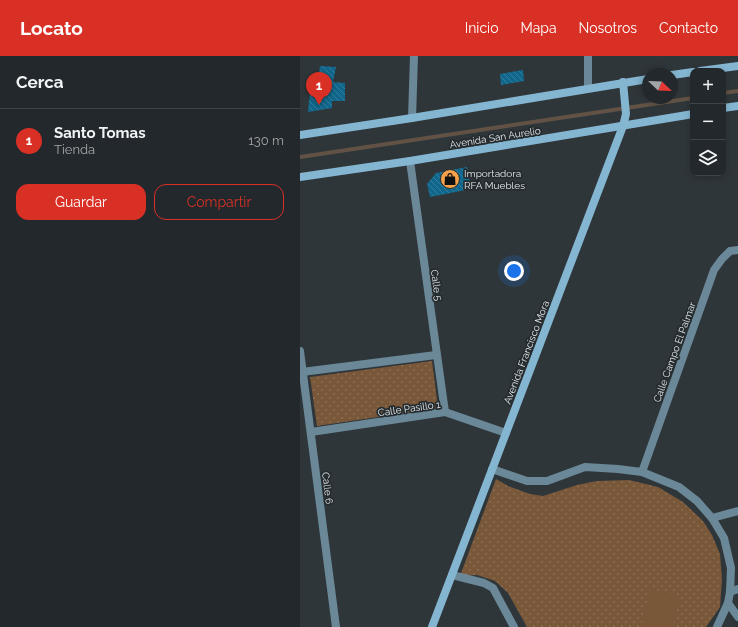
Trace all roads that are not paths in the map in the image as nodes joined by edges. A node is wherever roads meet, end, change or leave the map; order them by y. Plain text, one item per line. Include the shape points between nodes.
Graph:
1 (414, 56) edge
2 (588, 56) edge
3 (738, 66) edge
4 (723, 68) edge
5 (690, 72) edge
6 (678, 74) edge
7 (642, 80) edge
8 (623, 82) junction
9 (588, 88) junction
10 (738, 106) edge
11 (726, 108) edge
12 (690, 115) edge
13 (412, 118) junction
14 (623, 126) junction
15 (300, 135) edge
16 (410, 160) junction
17 (300, 177) edge
18 (738, 250) edge
19 (300, 351) edge
20 (436, 354) junction
21 (302, 372) junction
22 (303, 403) edge
23 (445, 412) junction
24 (311, 432) junction
25 (506, 434) junction
26 (492, 469) junction
27 (642, 472) junction
28 (738, 511) edge
29 (712, 518) junction
30 (452, 575) junction
31 (734, 590) edge
32 (728, 602) junction
33 (738, 616) edge
34 (336, 627) edge
35 (432, 627) edge
36 (514, 627) edge
37 (716, 627) edge

1 - 13 street
2 - 9 street
3 - 4 main road
5 - 6 main road
7 - 8 main road
8 - 9 main road
8 - 14 main road, Avenida Francisco Mora via 626,114
9 - 13 main road
10 - 11 main road
12 - 14 main road, Avenida San Aurelio
13 - 15 main road
14 - 16 main road, Avenida San Aurelio
14 - 25 main road, Avenida Francisco Mora
16 - 17 main road, Avenida San Aurelio
16 - 20 street, Calle 5
18 - 27 street, Calle Campo El Palmar via 730,251 714,270
19 - 21 street, Calle 6
20 - 21 street
20 - 23 street, Calle 5
21 - 22 street, Calle 6
22 - 24 street, Calle 6
23 - 24 street, Calle Pasillo 1
23 - 25 street, Calle Pasillo 1
24 - 34 street, Calle 6
25 - 26 main road, Avenida Francisco Mora
26 - 27 street via 527,481 547,481 585,467
26 - 30 main road, Avenida Francisco Mora
27 - 29 street via 679,487 697,501
28 - 29 street
29 - 31 street via 724,538
30 - 35 main road, Avenida Francisco Mora
30 - 36 street via 484,583 493,588
31 - 32 street
32 - 33 street
32 - 37 street

